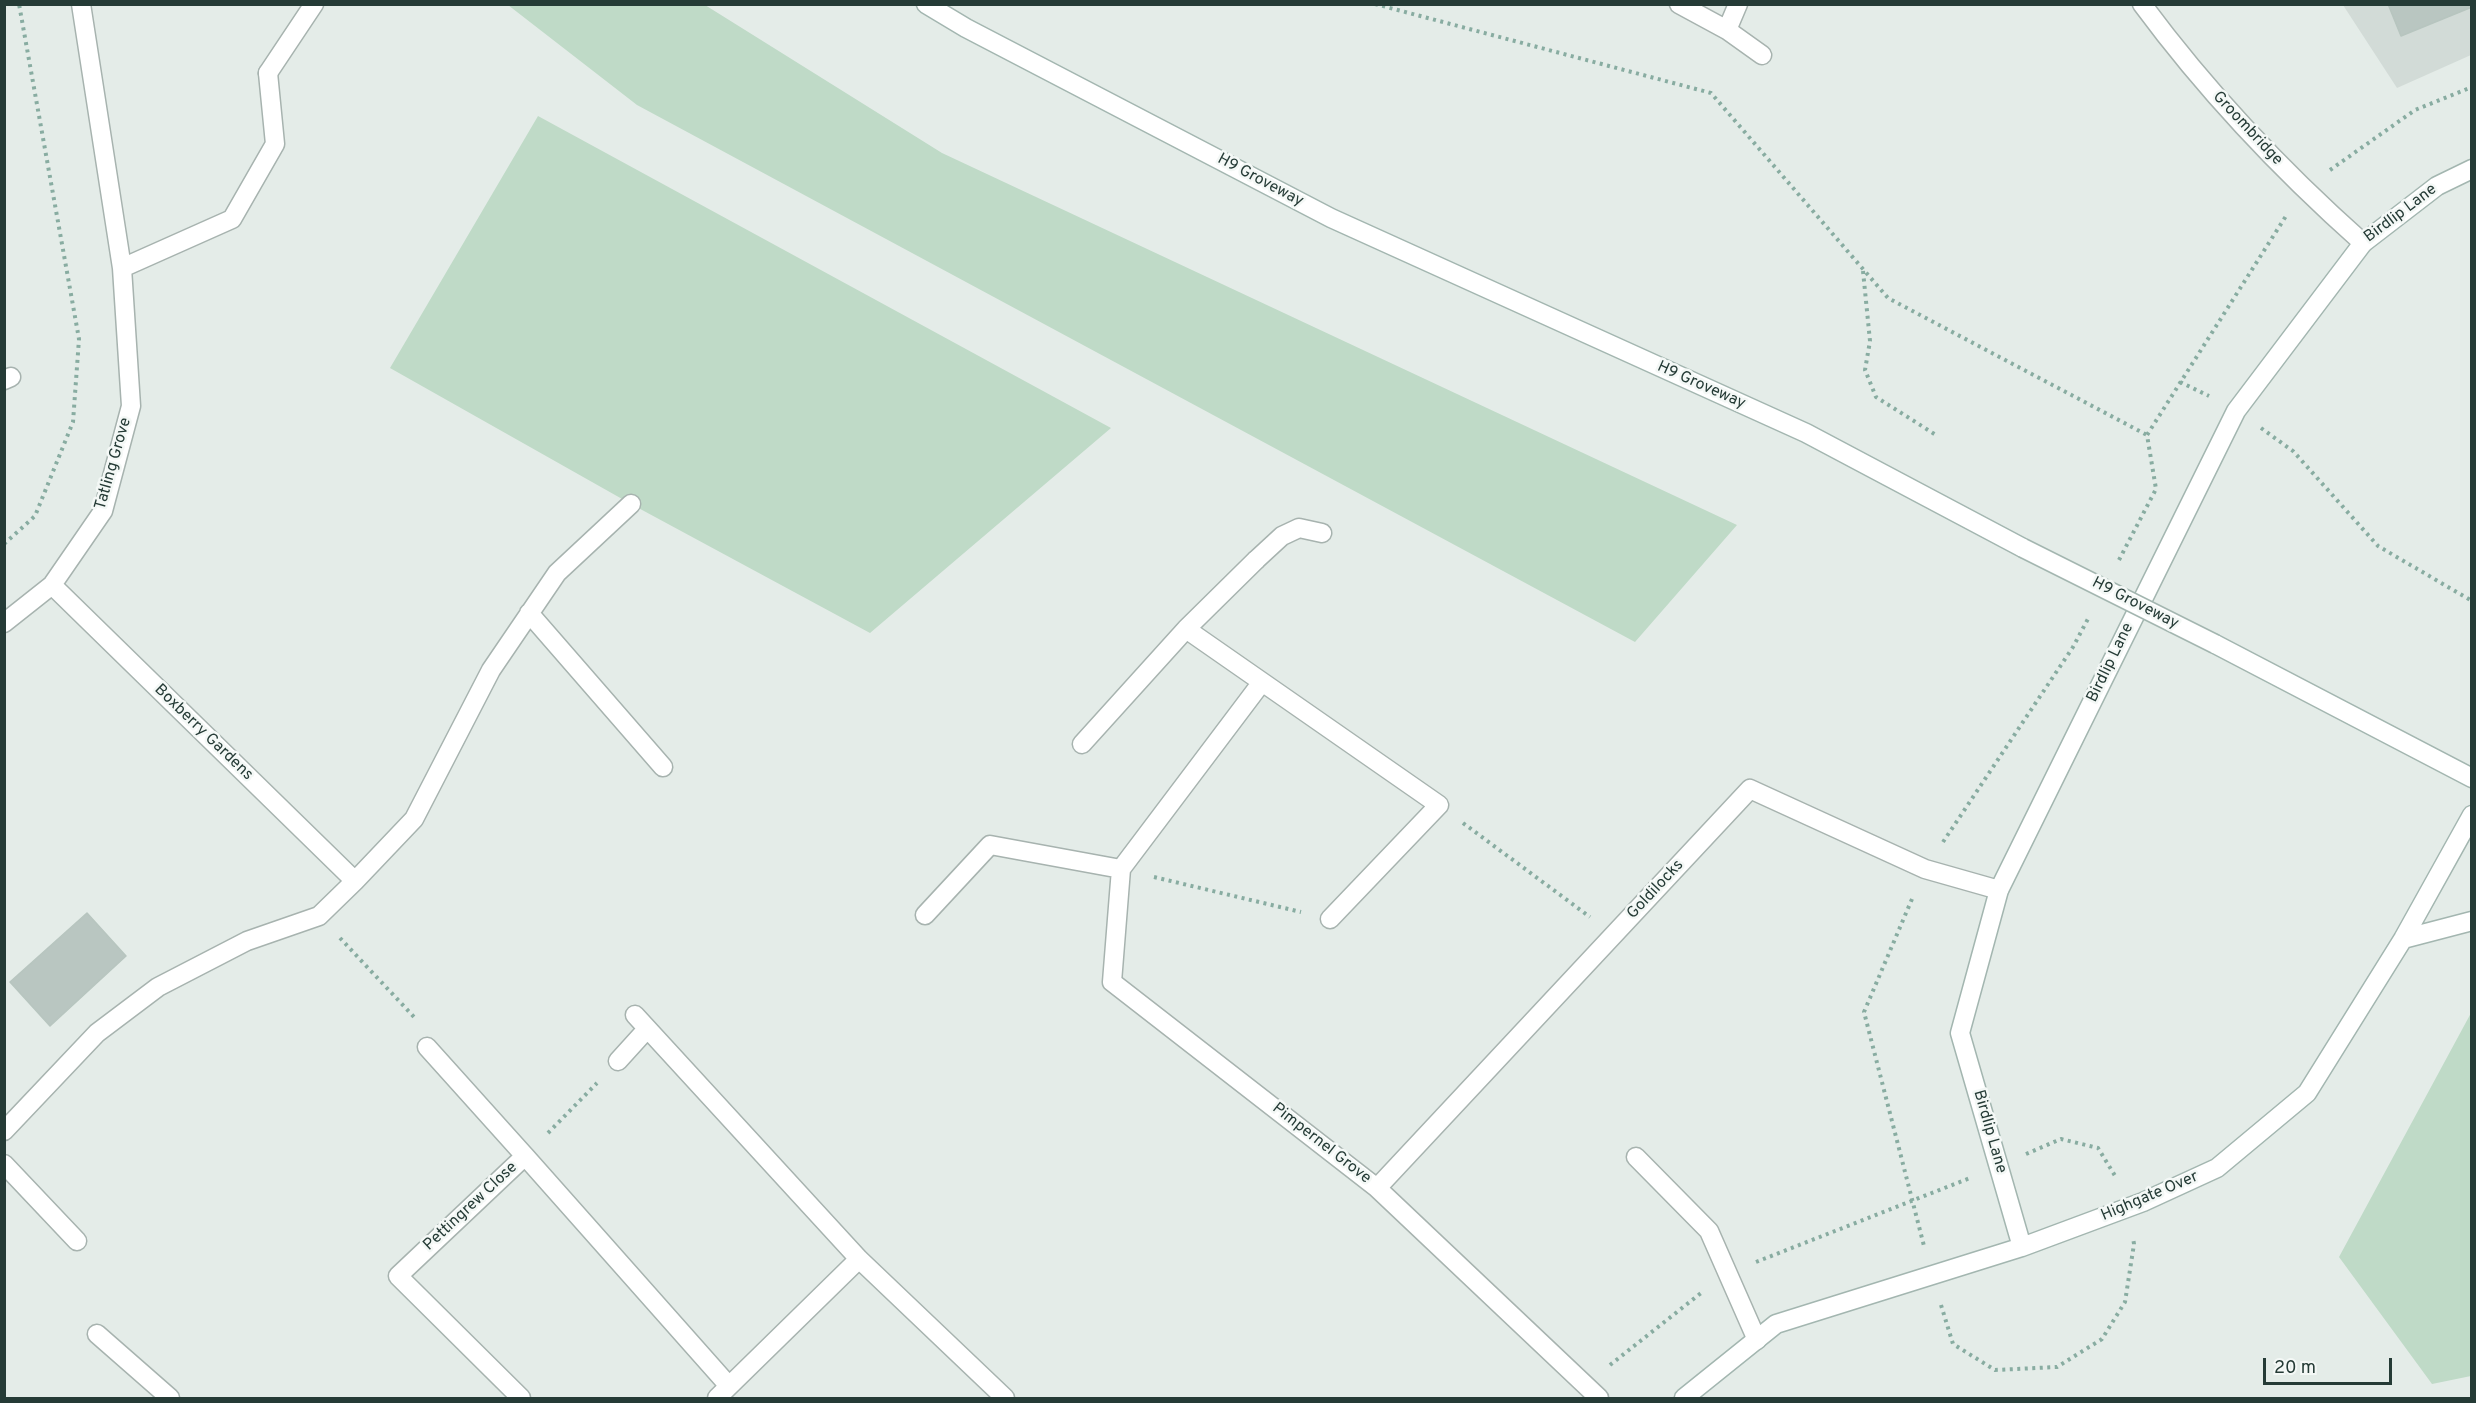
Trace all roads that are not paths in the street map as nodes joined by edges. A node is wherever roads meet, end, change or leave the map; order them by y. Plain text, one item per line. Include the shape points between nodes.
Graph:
1 (81, 4) edge
2 (314, 4) edge
3 (926, 4) edge
4 (1679, 4) edge
5 (1738, 4) edge
6 (2142, 4) edge
7 (1727, 30) junction
8 (1762, 55) dead end
9 (2472, 169) edge
10 (2363, 243) junction
11 (122, 268) junction
12 (631, 504) dead end
13 (1322, 533) dead end
14 (51, 585) junction
15 (529, 613) junction
16 (4, 623) edge
17 (1186, 629) junction
18 (1262, 682) junction
19 (1082, 744) dead end
20 (663, 767) dead end
21 (2472, 778) edge
22 (2472, 815) edge
23 (1121, 869) junction
24 (355, 881) junction
25 (1999, 890) junction
26 (925, 915) dead end
27 (1330, 919) road end
28 (2472, 921) edge
29 (2403, 939) junction
30 (635, 1015) dead end
31 (647, 1029) junction
32 (427, 1047) road end
33 (618, 1061) road end
34 (4, 1131) edge
35 (525, 1156) junction
36 (1636, 1157) dead end
37 (4, 1164) edge
38 (1377, 1188) junction
39 (77, 1241) dead end
40 (2022, 1247) junction
41 (858, 1259) junction
42 (97, 1334) dead end
43 (1757, 1340) junction
44 (723, 1392) edge
45 (170, 1398) edge
46 (520, 1398) edge
47 (1005, 1398) edge
48 (1599, 1398) edge
49 (1684, 1398) edge

1 - 11 street, Tatling Grove
2 - 11 street via 268,73 275,144 232,219
3 - 21 street, H9 Groveway, bridge via 1331,218 1806,434
4 - 7 street
5 - 7 street
6 - 10 street, Groombridge via 2182,59 2303,189
7 - 8 street
9 - 10 street, Birdlip Lane via 2437,186
10 - 25 street, Birdlip Lane via 2236,411
11 - 14 street, Tatling Grove via 131,406 103,511
12 - 15 street via 557,573
13 - 17 street via 1299,528 1282,536
14 - 16 street, Tatling Grove
14 - 24 street, Boxberry Gardens
15 - 20 street
15 - 24 street via 490,670 414,819
17 - 18 street
17 - 19 street
18 - 23 street
18 - 27 street via 1439,805
22 - 29 street, Highgate Over
23 - 26 street via 990,845
23 - 38 street, Pimpernel Grove via 1112,982
24 - 34 street via 319,916 247,941 158,987 97,1033
25 - 38 street, Goldilocks via 1925,869 1750,789
25 - 40 street, Birdlip Lane via 1960,1033
28 - 29 street
29 - 40 street, Highgate Over via 2307,1093 2217,1168 2143,1202
30 - 31 street
31 - 33 street
31 - 41 street
32 - 35 street
35 - 44 street, Pettingrew Close
35 - 46 street, Pettingrew Close via 398,1276
36 - 43 street via 1709,1231
37 - 39 street
38 - 48 street, Pimpernel Grove
40 - 43 street, Highgate Over via 1776,1324
41 - 44 street, Pettingrew Close
41 - 47 street
42 - 45 street
43 - 49 street, Highgate Over

